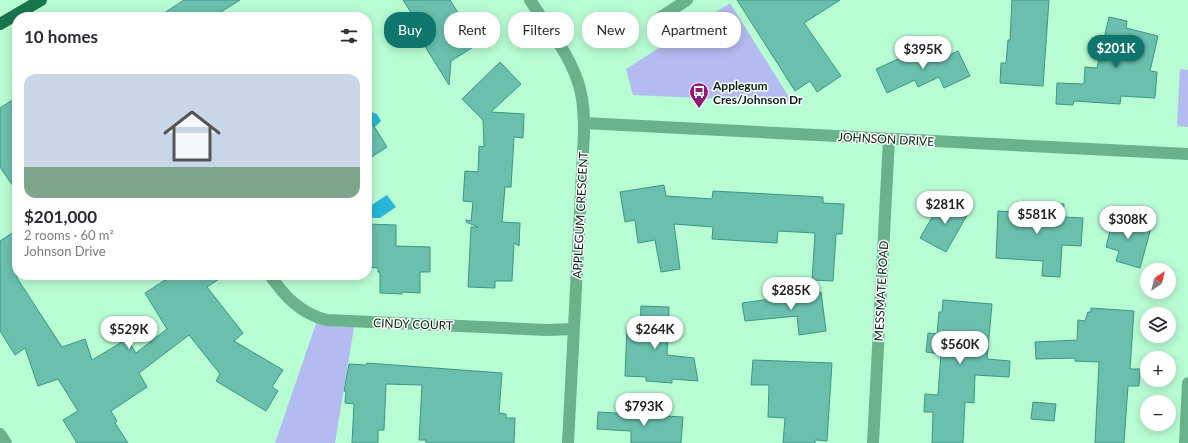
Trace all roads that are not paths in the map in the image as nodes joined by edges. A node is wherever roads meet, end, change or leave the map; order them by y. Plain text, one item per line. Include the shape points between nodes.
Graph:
1 (41, 0) edge
2 (530, 0) edge
3 (687, 0) edge
4 (20, 12) edge
5 (669, 12) edge
6 (12, 17) edge
7 (0, 24) edge
8 (584, 123) junction
9 (889, 140) junction
10 (1188, 154) edge
11 (274, 280) edge
12 (574, 329) junction
13 (1188, 384) edge
14 (0, 434) edge
15 (6, 443) edge
16 (568, 443) edge
17 (874, 443) edge
18 (1185, 443) edge

1 - 4 main road
2 - 8 street, APPLEGUM CRESCENT via 574,72 580,88
3 - 5 street
6 - 7 main road
8 - 9 street, JOHNSON DRIVE
8 - 12 street, APPLEGUM CRESCENT
9 - 10 street, JOHNSON DRIVE
9 - 17 street, MESSMATE ROAD
11 - 12 street, CINDY COURT via 294,304 318,318 327,320
12 - 16 street, APPLEGUM CRESCENT
13 - 18 street
14 - 15 street

